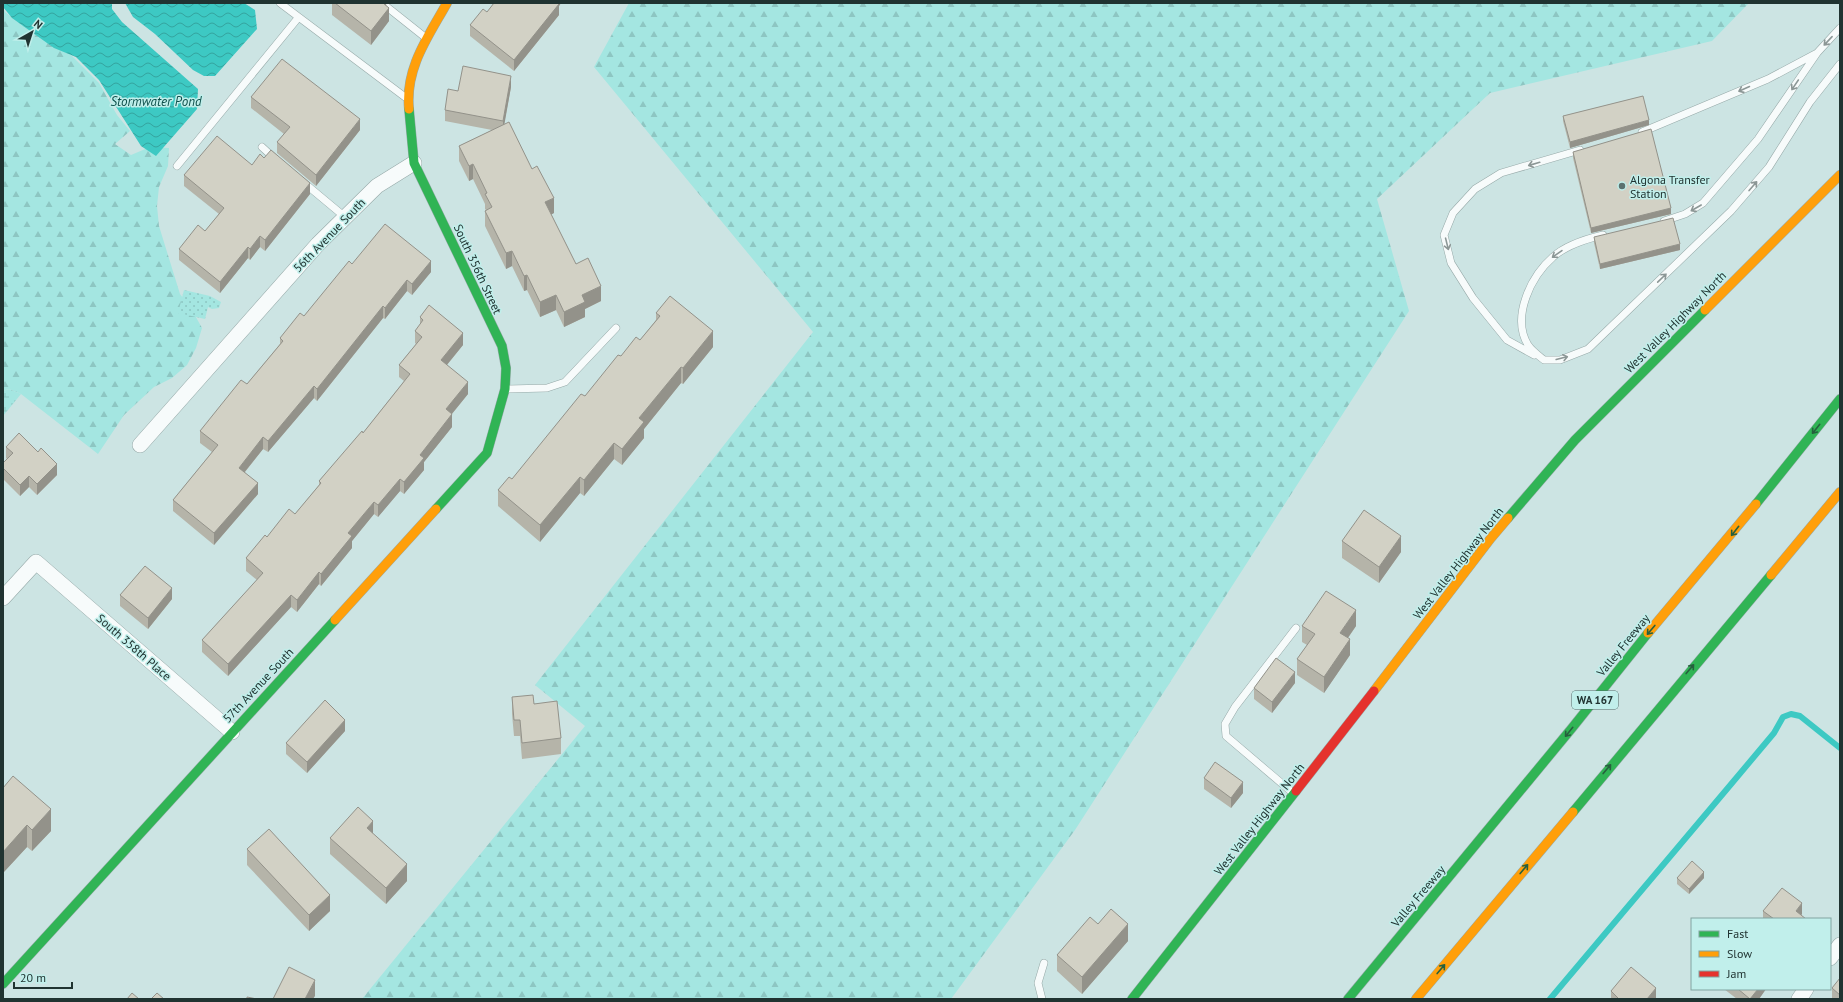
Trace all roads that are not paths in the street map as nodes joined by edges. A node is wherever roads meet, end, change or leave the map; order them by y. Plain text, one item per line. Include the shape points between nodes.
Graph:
1 (280, 3) edge
2 (382, 3) edge
3 (447, 3) edge
4 (298, 18) junction
5 (1840, 28) edge
6 (427, 39) junction
7 (1817, 53) junction
8 (1840, 64) edge
9 (408, 99) junction
10 (1636, 134) edge
11 (262, 147) dead end
12 (1586, 149) edge
13 (280, 162) edge
14 (414, 163) junction
15 (177, 166) dead end
16 (1840, 175) edge
17 (298, 177) edge
18 (345, 217) junction
19 (1658, 222) edge
20 (1614, 233) edge
21 (616, 328) dead end
22 (1544, 360) junction
23 (505, 389) junction
24 (1840, 399) edge
25 (140, 445) dead end
26 (1840, 492) edge
27 (3, 598) edge
28 (1296, 628) dead end
29 (232, 732) junction
30 (1294, 794) junction
31 (1840, 945) edge
32 (1831, 957) edge
33 (1044, 964) dead end
34 (3, 984) edge
35 (1805, 990) edge
36 (1042, 999) edge
37 (1132, 999) edge
38 (1348, 999) edge
39 (1416, 999) edge
40 (1798, 999) edge

1 - 4 lane
2 - 6 lane
3 - 6 main road
4 - 9 lane
4 - 15 lane
5 -> 7 lane
6 - 9 main road via 410,76
7 -> 10 lane via 1768,79
7 -> 19 lane via 1758,139 1703,203 1685,214
22 -> 8 lane via 1560,360 1588,349 1731,211 1769,167 1810,102
9 - 14 main road
11 - 13 lane
12 -> 22 lane via 1501,173 1475,189 1453,213 1444,235 1451,263 1473,298 1507,340
14 - 18 street, 56th Avenue South via 377,186
14 - 23 main road, South 356th Street via 502,346 506,368
16 - 30 main road, West Valley Highway North via 1574,440 1491,538
17 - 18 lane
18 - 25 street, 56th Avenue South via 318,244
20 -> 22 lane via 1567,247 1553,257 1534,280 1523,310 1522,326 1528,346
21 - 23 lane via 565,382 547,388
23 - 29 main road, 57th Avenue South via 487,452
24 -> 38 main road, Valley Freeway / WA 167 via 1730,537 1647,634
39 -> 26 main road
27 - 29 street, South 358th Place via 36,562
28 - 30 lane via 1225,724 1226,736
29 - 34 main road, 57th Avenue South
30 - 37 main road, West Valley Highway North
31 - 32 street
33 - 36 lane via 1038,983
35 - 40 street

